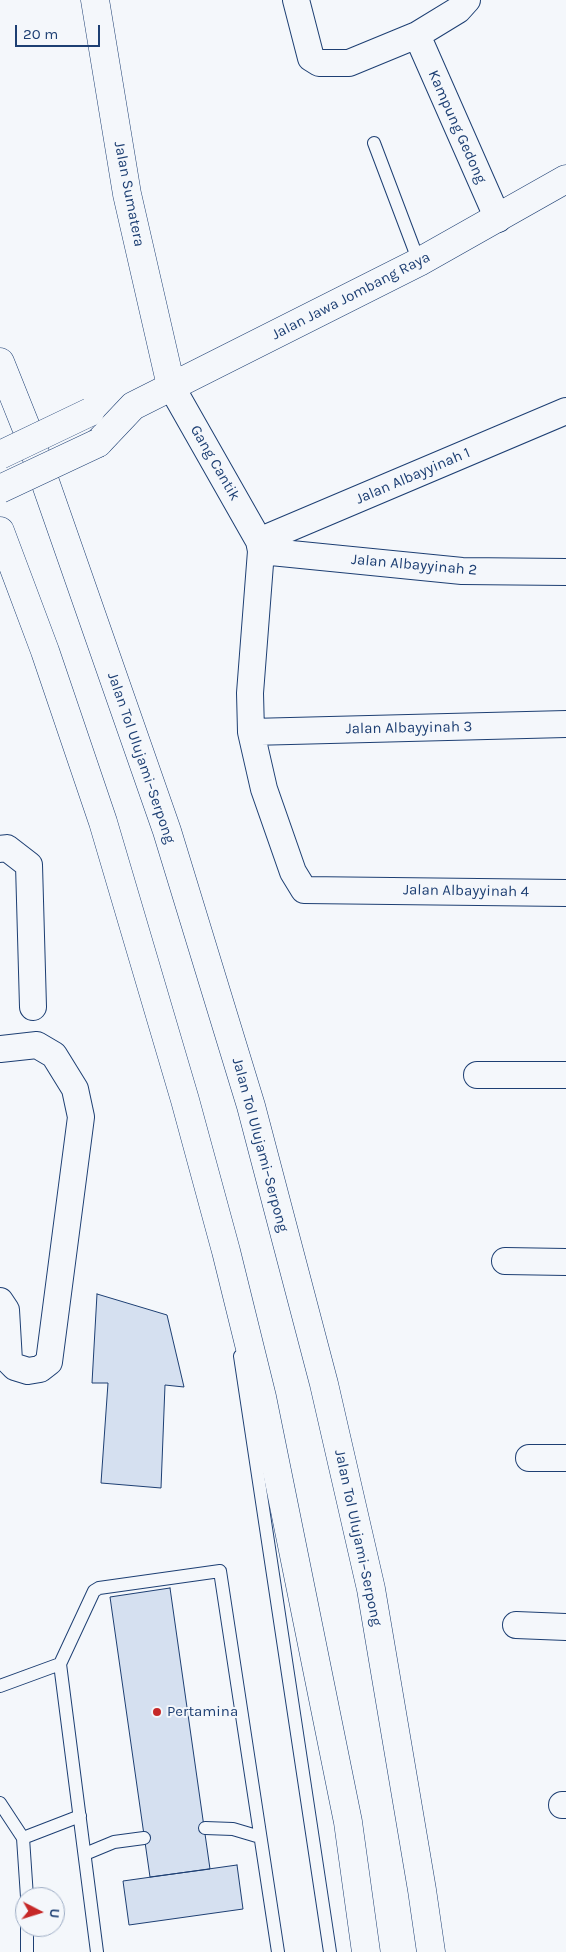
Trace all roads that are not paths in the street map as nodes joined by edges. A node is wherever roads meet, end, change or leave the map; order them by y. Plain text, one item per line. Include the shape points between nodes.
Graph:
1 (95, 0) edge
2 (296, 0) edge
3 (467, 0) edge
4 (417, 35) junction
5 (374, 143) dead end
6 (566, 179) edge
7 (498, 219) junction
8 (419, 262) junction
9 (0, 362) edge
10 (171, 386) junction
11 (133, 406) junction
12 (566, 411) edge
13 (0, 455) edge
14 (0, 489) edge
15 (0, 531) edge
16 (260, 546) junction
17 (566, 572) edge
18 (566, 724) edge
19 (251, 732) junction
20 (0, 849) edge
21 (566, 893) edge
22 (33, 1007) dead end
23 (0, 1049) edge
24 (477, 1075) dead end
25 (566, 1075) edge
26 (226, 1251) junction
27 (505, 1261) dead end
28 (566, 1262) edge
29 (0, 1300) edge
30 (528, 1458) dead end
31 (566, 1458) edge
32 (516, 1625) dead end
33 (566, 1627) edge
34 (60, 1664) junction
35 (0, 1686) edge
36 (0, 1803) edge
37 (80, 1816) junction
38 (205, 1828) dead end
39 (260, 1837) junction
40 (23, 1838) junction
41 (144, 1838) dead end
42 (85, 1854) junction
43 (26, 1887) edge
44 (27, 1937) edge
45 (27, 1952) edge
46 (97, 1952) edge
47 (278, 1952) edge
48 (330, 1952) edge
49 (366, 1952) edge
50 (430, 1952) edge

1 - 10 main road, Jalan Sumatera via 127,194
2 - 4 street via 311,58 319,63 349,63
3 - 4 street via 458,10
4 - 7 street, Kampung Gedong
5 - 8 lane
6 - 7 main road, Jalan Jawa Jombang Raya
7 - 8 main road, Jalan Jawa Jombang Raya
8 - 10 main road, Jalan Jawa Jombang Raya
9 - 50 main road, Jalan Tol Ulujami–Serpong via 26,427 167,831 251,1106 324,1384 371,1589
10 - 11 main road, Jalan Jawa Jombang Raya
10 - 16 street, Gang Cantik
11 - 13 main road, Jalan Jawa Jombang Raya, bridge via 90,412
11 - 14 main road, Jalan Jawa Jombang Raya, bridge via 98,443
12 - 16 street, Jalan Albayyinah 1
15 - 26 main road via 103,822
16 - 17 street, Jalan Albayyinah 2 via 462,571
16 - 19 street via 250,693
18 - 19 street, Jalan Albayyinah 3
19 - 21 street, Jalan Albayyinah 4 via 264,789 293,872 304,890
20 - 22 street via 7,848 29,865
23 - 29 street via 37,1045 54,1055 75,1089 81,1118 49,1362 40,1369 15,1368 9,1361 6,1310
24 - 25 street
26 - 48 lane via 250,1431
26 - 49 main road via 262,1397 346,1812
27 - 28 street
30 - 31 street
32 - 33 street
34 - 35 lane
34 - 37 lane
34 - 39 lane via 94,1591 220,1571
36 - 40 lane
37 - 40 lane
37 - 42 lane
38 - 39 lane via 233,1829
39 - 47 lane
40 - 43 lane
41 - 42 lane via 114,1842
42 - 46 lane
44 - 45 lane

